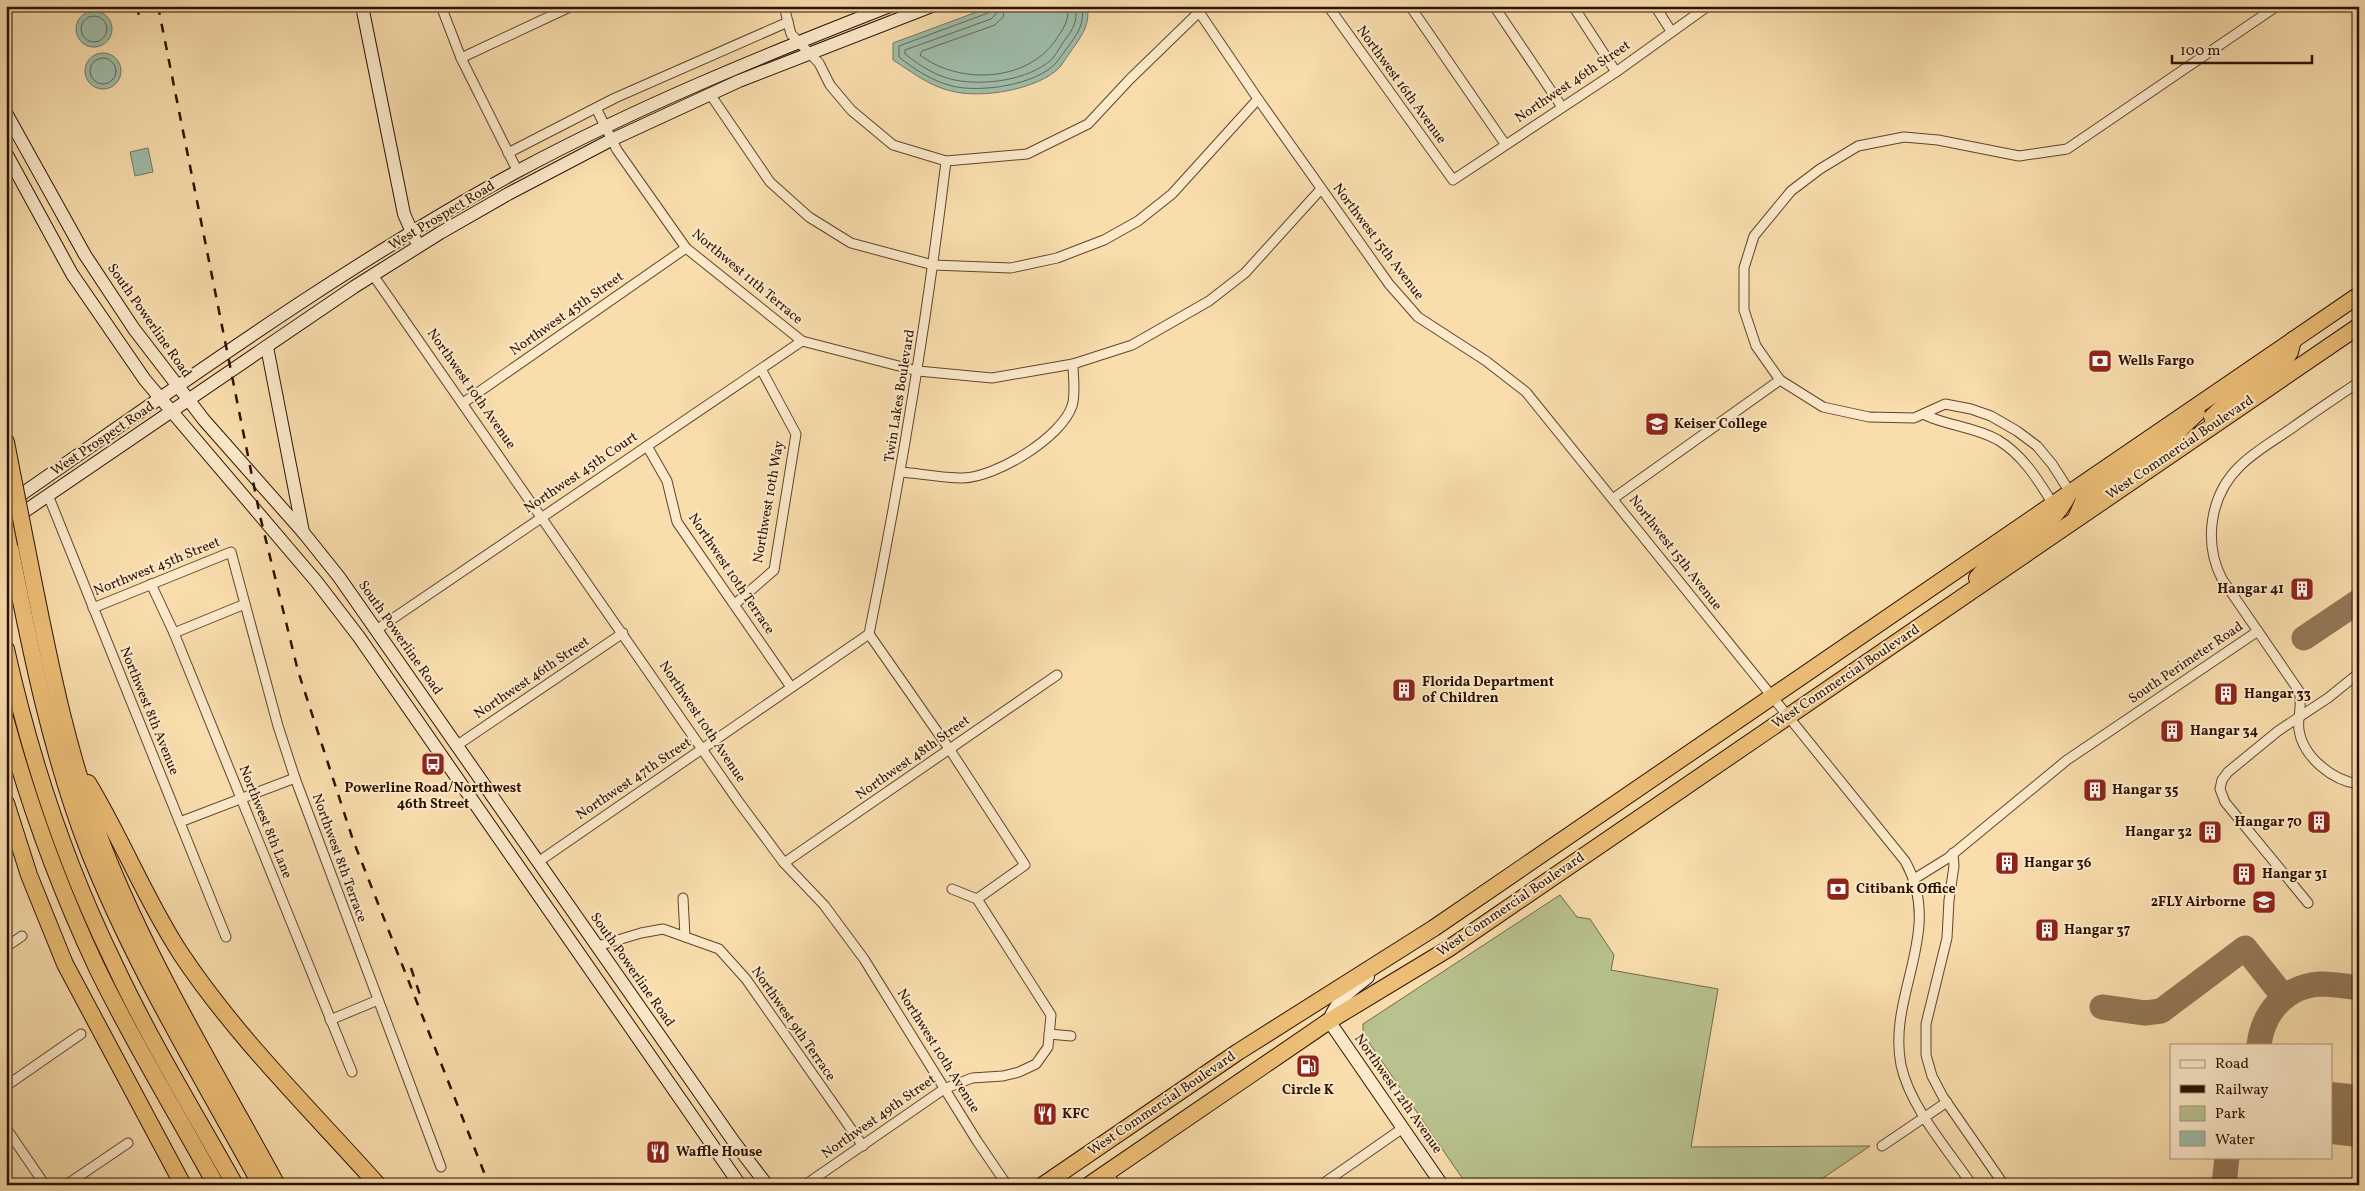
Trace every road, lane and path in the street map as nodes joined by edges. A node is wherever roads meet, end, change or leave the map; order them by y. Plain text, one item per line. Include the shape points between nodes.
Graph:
1 (362, 6) edge
2 (441, 6) edge
3 (572, 6) edge
4 (784, 6) edge
5 (890, 6) edge
6 (932, 6) edge
7 (1328, 6) edge
8 (1410, 6) edge
9 (1494, 6) edge
10 (1572, 6) edge
11 (1655, 6) edge
12 (1708, 6) edge
13 (2277, 6) edge
14 (1197, 9) edge
15 (788, 22) junction
16 (1672, 31) junction
17 (798, 42) junction
18 (810, 53) junction
19 (461, 58) junction
20 (1616, 72) junction
21 (710, 94) junction
22 (1258, 99) junction
23 (1562, 107) junction
24 (596, 108) junction
25 (6, 113) edge
26 (605, 126) junction
27 (611, 140) junction
28 (1505, 144) junction
29 (6, 153) edge
30 (508, 153) junction
31 (946, 161) junction
32 (518, 172) junction
33 (1452, 180) joint
34 (1321, 189) junction
35 (411, 233) junction
36 (419, 246) junction
37 (686, 248) junction
38 (933, 265) junction
39 (373, 275) junction
40 (2359, 294) edge
41 (2359, 326) edge
42 (2293, 340) junction
43 (802, 341) junction
44 (267, 347) junction
45 (1073, 364) junction
46 (760, 369) junction
47 (918, 371) junction
48 (1780, 380) junction
49 (2359, 382) edge
50 (178, 387) junction
51 (2209, 398) junction
52 (160, 399) junction
53 (189, 401) junction
54 (463, 403) junction
55 (171, 412) junction
56 (1925, 415) junction
57 (2191, 441) junction
58 (6, 442) edge
59 (647, 446) junction
60 (902, 472) junction
61 (2070, 492) junction
62 (48, 495) junction
63 (1614, 498) junction
64 (2053, 504) junction
65 (6, 505) edge
66 (541, 516) junction
67 (2075, 520) junction
68 (6, 525) edge
69 (303, 532) junction
70 (231, 552) joint
71 (151, 584) junction
72 (1958, 600) junction
73 (244, 604) junction
74 (735, 604) junction
75 (93, 608) junction
76 (376, 630) junction
77 (2258, 631) junction
78 (623, 632) junction
79 (174, 633) junction
80 (869, 634) junction
81 (6, 649) edge
82 (2359, 673) edge
83 (1057, 674) dead end
84 (791, 686) junction
85 (1772, 697) junction
86 (1788, 716) junction
87 (2299, 717) junction
88 (6, 721) edge
89 (430, 738) junction
90 (456, 746) junction
91 (703, 750) junction
92 (950, 750) junction
93 (441, 754) junction
94 (76, 762) junction
95 (472, 768) junction
96 (295, 778) junction
97 (2359, 784) edge
98 (241, 799) junction
99 (6, 804) edge
100 (180, 822) junction
101 (1953, 854) junction
102 (538, 862) junction
103 (784, 863) junction
104 (1914, 879) junction
105 (952, 889) dead end
106 (683, 898) dead end
107 (977, 899) junction
108 (2308, 903) dead end
109 (22, 936) dead end
110 (226, 937) dead end
111 (685, 937) junction
112 (1409, 944) junction
113 (598, 946) junction
114 (6, 947) edge
115 (578, 952) junction
116 (378, 1000) junction
117 (1292, 1018) junction
118 (330, 1020) junction
119 (1329, 1021) junction
120 (81, 1034) dead end
121 (1049, 1034) junction
122 (1071, 1036) dead end
123 (352, 1072) dead end
124 (6, 1086) edge
125 (944, 1089) junction
126 (1947, 1102) junction
127 (1925, 1117) junction
128 (1179, 1122) junction
129 (6, 1128) edge
130 (1403, 1128) junction
131 (248, 1131) junction
132 (128, 1143) dead end
133 (863, 1146) junction
134 (1882, 1146) dead end
135 (441, 1167) dead end
136 (1111, 1178) edge
137 (45, 1185) edge
138 (66, 1185) edge
139 (183, 1185) edge
140 (216, 1185) edge
141 (235, 1185) edge
142 (261, 1185) edge
143 (277, 1185) edge
144 (288, 1185) edge
145 (378, 1185) edge
146 (740, 1185) edge
147 (767, 1185) edge
148 (805, 1185) edge
149 (1007, 1185) edge
150 (1044, 1185) edge
151 (1089, 1185) edge
152 (1321, 1185) edge
153 (1442, 1185) edge
154 (1972, 1185) edge
155 (2004, 1185) edge

1 - 35 main road via 400,199
2 - 19 street
3 - 19 street
4 - 15 street
5 - 17 main road, West Prospect Road
6 - 18 main road, West Prospect Road
7 - 33 street, Northwest 16th Avenue
8 - 28 street
9 - 23 street
10 - 20 street
11 - 16 street
12 - 16 street, Northwest 46th Street
13 - 48 street via 2067,149 2019,156 1938,140 1904,137 1858,146 1790,191 1754,236 1744,268 1744,310 1756,346
14 - 22 street, Northwest 15th Avenue
14 - 31 street via 1088,124 1027,154
15 - 17 street via 791,34
15 - 24 street
16 - 20 street, Northwest 46th Street
17 - 18 street
17 - 26 main road, West Prospect Road
18 - 21 main road, West Prospect Road
18 - 31 street via 851,110 893,145
19 - 30 street
20 - 23 street, Northwest 46th Street
21 - 27 main road, West Prospect Road
21 - 38 street via 770,182 809,217 851,243
22 - 34 street, Northwest 15th Avenue
22 - 38 street via 1172,194 1104,240 1057,258 1011,268
23 - 28 street, Northwest 46th Street
24 - 26 street, Northwest 11th Terrace
24 - 30 street
25 - 50 main road, South Powerline Road via 89,261
26 - 27 street, Northwest 11th Terrace
26 - 32 main road, West Prospect Road
27 - 36 main road, West Prospect Road
27 - 37 street, Northwest 11th Terrace
28 - 33 street, Northwest 46th Street
29 - 52 main road via 82,290
30 - 32 street
31 - 38 street, Twin Lakes Boulevard
32 - 35 main road, West Prospect Road
34 - 45 street via 1245,273 1209,301 1132,344
34 - 63 street, Northwest 15th Avenue via 1389,284 1418,317 1486,361 1526,392
35 - 36 main road
35 - 50 main road, West Prospect Road via 296,306
36 - 39 main road, West Prospect Road
37 - 43 street, Northwest 11th Terrace
37 - 54 street, Northwest 45th Street
38 - 47 street, Twin Lakes Boulevard
39 - 44 main road, West Prospect Road
39 - 54 street, Northwest 10th Avenue
40 - 42 highway, West Commercial Boulevard
41 - 57 highway, West Commercial Boulevard
42 - 51 highway, West Commercial Boulevard
42 - 57 highway via 2284,362 2235,396
43 - 46 street, Northwest 45th Court
43 - 47 street, Northwest 11th Terrace
44 - 53 main road, West Prospect Road
44 - 69 main road
45 - 47 street via 992,378
45 - 60 street via 1072,405 1058,430 1025,453 996,471 964,478
46 - 59 street, Northwest 45th Court
46 - 74 street, Northwest 10th Way via 796,434 774,570
47 - 60 street, Twin Lakes Boulevard
48 - 56 street via 1822,408 1869,417 1914,418
48 - 63 street
49 - 77 street, South Perimeter Road via 2250,457 2230,477 2219,496 2211,527 2215,560 2222,579
50 - 52 main road, West Prospect Road
50 - 53 main road, South Powerline Road
51 - 61 highway, West Commercial Boulevard
51 - 67 highway via 2192,421 2177,434 2091,493
52 - 55 main road
52 - 65 main road, West Prospect Road
53 - 55 main road, West Prospect Road
53 - 69 main road, South Powerline Road
54 - 66 street, Northwest 10th Avenue
55 - 62 main road, West Prospect Road
55 - 89 main road via 332,601
56 - 61 street via 1945,404 1971,409 2005,423 2042,452
56 - 64 street via 1997,440 2027,466
57 - 67 highway, West Commercial Boulevard
58 - 94 highway, bridge via 57,694
59 - 66 street, Northwest 45th Court
59 - 74 street, Northwest 10th Terrace via 668,480 677,522
60 - 80 street, Twin Lakes Boulevard
61 - 64 highway, West Commercial Boulevard
61 - 72 highway via 2053,520 1994,561
62 - 68 main road, West Prospect Road
62 - 75 street, Northwest 8th Avenue
63 - 85 street, Northwest 15th Avenue
64 - 85 highway, West Commercial Boulevard
66 - 76 street, Northwest 45th Court
66 - 78 street, Northwest 10th Avenue
67 - 72 highway, West Commercial Boulevard
68 - 142 highway via 45,715 88,849 145,973
69 - 76 main road, South Powerline Road
70 - 71 street, Northwest 45th Street
70 - 73 street, Northwest 8th Terrace
71 - 75 street, Northwest 45th Street
71 - 79 street, Northwest 8th Lane
72 - 86 highway, West Commercial Boulevard
73 - 79 street
73 - 96 street, Northwest 8th Terrace
74 - 84 street, Northwest 10th Terrace
75 - 100 street, Northwest 8th Avenue
76 - 90 main road, South Powerline Road
77 - 87 street via 2299,691
77 - 101 street, South Perimeter Road via 2045,776
78 - 90 street, Northwest 46th Street
78 - 91 street, Northwest 10th Avenue
79 - 98 street, Northwest 8th Lane
80 - 84 street, Northwest 47th Street
80 - 92 street
81 - 141 highway via 36,767 87,905 126,990
82 - 87 street
83 - 92 street, Northwest 48th Street
84 - 91 street, Northwest 47th Street
85 - 86 street, Northwest 15th Avenue
85 - 112 highway, West Commercial Boulevard
86 - 104 street, Northwest 15th Avenue via 1899,854
86 - 119 highway, West Commercial Boulevard via 1448,949
87 - 97 street via 2300,735 2311,755 2336,778
87 - 108 street via 2233,767 2224,776 2220,789 2225,802
88 - 140 highway via 43,838 82,935 128,1028
89 - 90 main road
89 - 93 main road
90 - 95 main road, South Powerline Road
91 - 102 street, Northwest 47th Street
91 - 103 street, Northwest 10th Avenue
92 - 103 street, Northwest 48th Street
92 - 107 street via 1025,866
93 - 95 main road
93 - 115 main road
94 - 131 highway via 96,827 135,920
94 - 145 highway via 109,818 153,908 197,977 237,1028
95 - 102 main road, South Powerline Road
96 - 98 street
96 - 116 street, Northwest 8th Terrace
98 - 100 street
98 - 118 street, Northwest 8th Lane
99 - 139 highway via 29,875 65,964
100 - 110 street, Northwest 8th Avenue
101 - 104 street, South Perimeter Road
101 - 126 street via 1945,948 1924,1039 1929,1069
102 - 113 main road, South Powerline Road
103 - 125 street, Northwest 10th Avenue via 824,905 864,959
104 - 127 street, Northwest 15th Avenue via 1919,897 1920,926 1901,1017 1900,1053 1908,1086
105 - 107 street
106 - 111 street
107 - 121 street, Northwest 49th Street via 1051,1015
109 - 114 street
111 - 113 street, Northwest 9th Terrace via 663,929
111 - 133 street, Northwest 9th Terrace via 719,949 746,979
112 - 117 highway, West Commercial Boulevard
112 - 119 main road, West Commercial Boulevard via 1344,997 1332,1010
113 - 115 main road
113 - 147 main road, South Powerline Road
115 - 146 main road
116 - 118 street
116 - 135 street, Northwest 8th Terrace
117 - 128 highway via 1295,1030 1292,1035 1237,1073
117 - 150 highway, West Commercial Boulevard
118 - 123 street, Northwest 8th Lane
119 - 128 highway, West Commercial Boulevard
119 - 130 main road, Northwest 12th Avenue
120 - 124 street
121 - 122 street
121 - 125 street, Northwest 49th Street via 1048,1047 1036,1064 1003,1076 972,1078
125 - 133 street, Northwest 49th Street
125 - 149 street, Northwest 10th Avenue
126 - 127 street
126 - 155 street
127 - 134 street
127 - 154 street, Northwest 15th Avenue
128 - 136 highway, West Commercial Boulevard
129 - 137 street
130 - 152 street
130 - 153 main road, Northwest 12th Avenue
131 - 143 highway
131 - 144 highway
132 - 138 street
133 - 148 street, Northwest 49th Street
136 - 151 highway, West Commercial Boulevard

